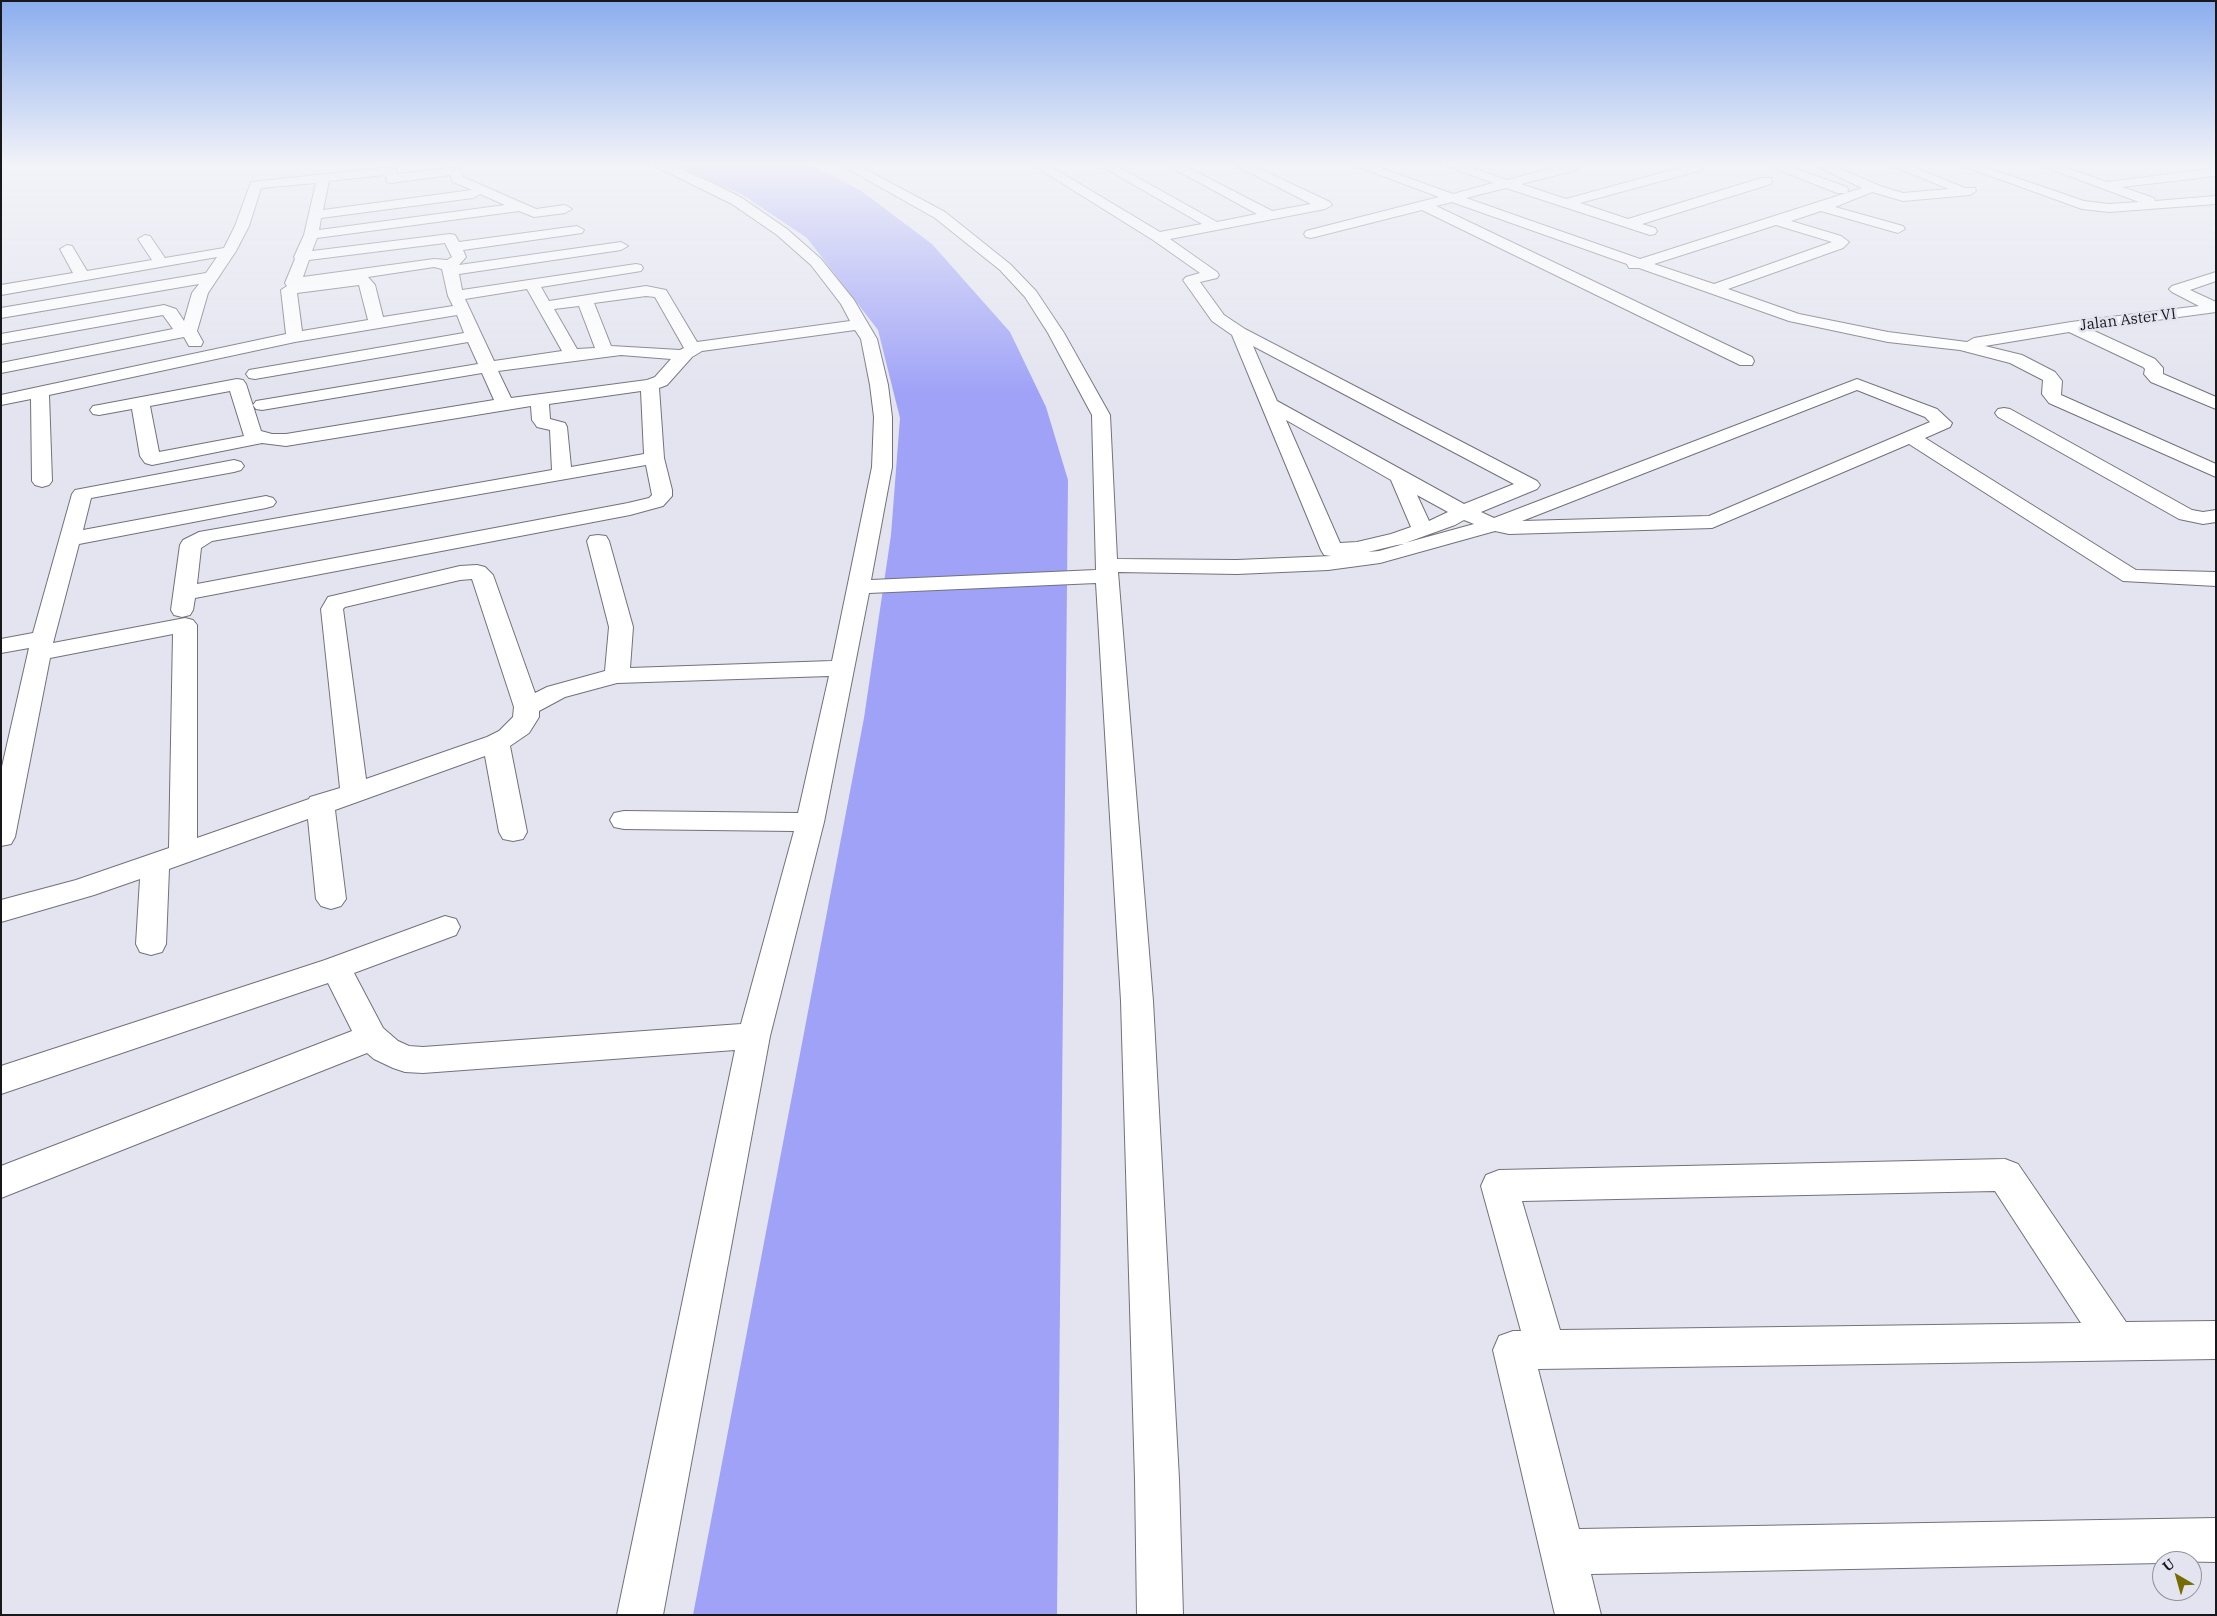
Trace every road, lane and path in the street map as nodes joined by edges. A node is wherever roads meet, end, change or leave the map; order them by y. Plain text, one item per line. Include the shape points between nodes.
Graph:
1 (147, 241) edge
2 (234, 241) edge
3 (308, 241) edge
4 (395, 241) edge
5 (451, 241) edge
6 (793, 241) edge
7 (974, 241) edge
8 (1165, 241) edge
9 (1499, 241) edge
10 (1577, 241) edge
11 (1710, 241) edge
12 (1841, 241) edge
13 (621, 246) dead end
14 (67, 249) dead end
15 (229, 252) junction
16 (301, 258) junction
17 (161, 263) junction
18 (1639, 263) junction
19 (450, 268) junction
20 (636, 268) dead end
21 (1620, 269) dead end
22 (1601, 275) dead end
23 (82, 276) junction
24 (2216, 276) edge
25 (211, 277) junction
26 (1582, 281) junction
27 (532, 284) junction
28 (291, 286) junction
29 (1715, 289) junction
30 (1, 290) edge
31 (585, 300) junction
32 (459, 302) junction
33 (544, 306) junction
34 (2215, 307) edge
35 (1, 313) edge
36 (377, 323) junction
37 (860, 324) junction
38 (2071, 327) junction
39 (190, 331) junction
40 (1239, 332) junction
41 (473, 336) junction
42 (295, 337) junction
43 (1, 339) edge
44 (1960, 345) junction
45 (248, 347) junction
46 (605, 351) junction
47 (688, 352) junction
48 (572, 355) junction
49 (202, 357) junction
50 (1746, 361) dead end
51 (488, 367) junction
52 (1, 368) edge
53 (256, 377) junction
54 (237, 384) junction
55 (650, 385) junction
56 (40, 391) junction
57 (540, 399) junction
58 (1, 400) edge
59 (140, 403) junction
60 (506, 404) junction
61 (1270, 404) junction
62 (2216, 404) edge
63 (262, 405) junction
64 (99, 410) dead end
65 (2004, 413) dead end
66 (1911, 437) junction
67 (266, 439) junction
68 (654, 458) junction
69 (234, 466) dead end
70 (2216, 471) edge
71 (562, 472) junction
72 (1399, 476) junction
73 (42, 481) dead end
74 (266, 502) dead end
75 (1463, 512) junction
76 (2216, 516) edge
77 (1494, 525) junction
78 (1423, 530) junction
79 (70, 539) junction
80 (598, 541) dead end
81 (1106, 570) junction
82 (2216, 579) edge
83 (858, 587) junction
84 (184, 593) junction
85 (181, 616) dead end
86 (1, 646) edge
87 (41, 646) junction
88 (843, 668) junction
89 (617, 676) junction
90 (527, 707) junction
91 (496, 743) junction
92 (354, 792) junction
93 (320, 804) junction
94 (624, 820) dead end
95 (810, 822) junction
96 (513, 832) dead end
97 (1, 837) edge
98 (183, 852) junction
99 (155, 863) junction
100 (331, 899) dead end
101 (1, 911) edge
102 (445, 927) dead end
103 (151, 944) dead end
104 (336, 968) junction
105 (754, 1036) junction
106 (371, 1037) junction
107 (1, 1080) edge
108 (1, 1182) edge
109 (2216, 1340) edge
110 (2116, 1341) junction
111 (1546, 1349) junction
112 (2216, 1540) edge
113 (1562, 1552) junction
114 (640, 1615) edge
115 (1160, 1615) edge
116 (1578, 1615) edge

1 - 17 street
2 - 15 street
3 - 16 street
4 - 16 street
5 - 19 street via 458,259
6 - 37 street via 816,262
7 - 81 street via 1005,266 1031,294 1101,415
8 - 40 street via 1212,275 1192,280 1218,318
9 - 26 street
10 - 18 street
11 - 18 street
12 - 29 street
13 - 19 street
14 - 23 street
15 - 17 street
15 - 25 street
16 - 28 street
17 - 23 street
18 - 21 street
18 - 29 street
19 - 28 street via 434,264
19 - 32 street
20 - 27 street
22 - 26 street
23 - 30 street
24 - 34 street, Jalan Aster VI via 2177,289
25 - 35 street
25 - 39 street via 200,293
26 - 50 street
27 - 32 street
27 - 33 street
28 - 36 street via 363,280
28 - 42 street
29 - 44 street via 1812,322 1888,337
31 - 33 street
31 - 46 street
31 - 47 street via 646,291 662,293
32 - 36 street
32 - 41 street
33 - 48 street
34 - 38 street, Jalan Aster VI
36 - 42 street
37 - 47 street
37 - 83 street via 869,340 883,416 882,468
38 - 44 street, Jalan Aster VI
38 - 62 street via 2148,363 2158,378
39 - 43 street via 178,326 170,312 164,310
39 - 49 street
39 - 52 street
40 - 61 street
40 - 75 street via 1530,485
41 - 51 street
41 - 53 street
42 - 45 street
44 - 70 street via 1999,354 2040,370 2053,381 2051,394 2055,399
45 - 49 street
45 - 53 street
46 - 47 street
46 - 48 street
47 - 55 street via 661,381
48 - 51 street
49 - 56 street
51 - 60 street
51 - 63 street
53 - 54 street
53 - 63 street
54 - 59 street
54 - 67 street via 253,435
55 - 57 street
55 - 68 street
56 - 58 street
56 - 73 street
57 - 60 street
57 - 71 street via 541,420 559,430
59 - 64 street
59 - 67 street via 152,459
60 - 67 street via 286,440
61 - 72 street
61 - 78 street via 1332,550 1389,541
63 - 67 street
65 - 76 street via 2186,515
66 - 77 street via 1712,522 1508,528
66 - 77 street via 1943,423 1931,413 1857,384
66 - 82 street via 2131,576
68 - 71 street
68 - 84 street via 662,496 644,506
69 - 79 street via 83,487
71 - 84 street via 206,536 191,545
72 - 75 street
72 - 78 street
74 - 79 street
75 - 77 street
75 - 78 street
77 - 81 street via 1380,557 1328,563
79 - 87 street
80 - 89 street via 621,626
81 - 83 street
81 - 115 street via 1137,1001
83 - 88 street
84 - 85 street
86 - 87 street
87 - 97 street
87 - 98 street via 185,625
88 - 89 street
88 - 95 street
89 - 90 street via 556,692
90 - 91 street via 520,727
90 - 92 street via 482,575 477,572 460,573 336,602 332,609
91 - 92 street
91 - 96 street
92 - 93 street
93 - 98 street
93 - 100 street
94 - 95 street
95 - 105 street
98 - 99 street
99 - 101 street via 84,888
99 - 103 street
102 - 104 street
104 - 106 street
104 - 107 street
105 - 106 street via 423,1060 405,1059
105 - 114 street
106 - 108 street
109 - 110 street
110 - 111 street
110 - 111 street via 2005,1175 1499,1186
111 - 113 street via 1513,1350
112 - 113 street
113 - 116 street

